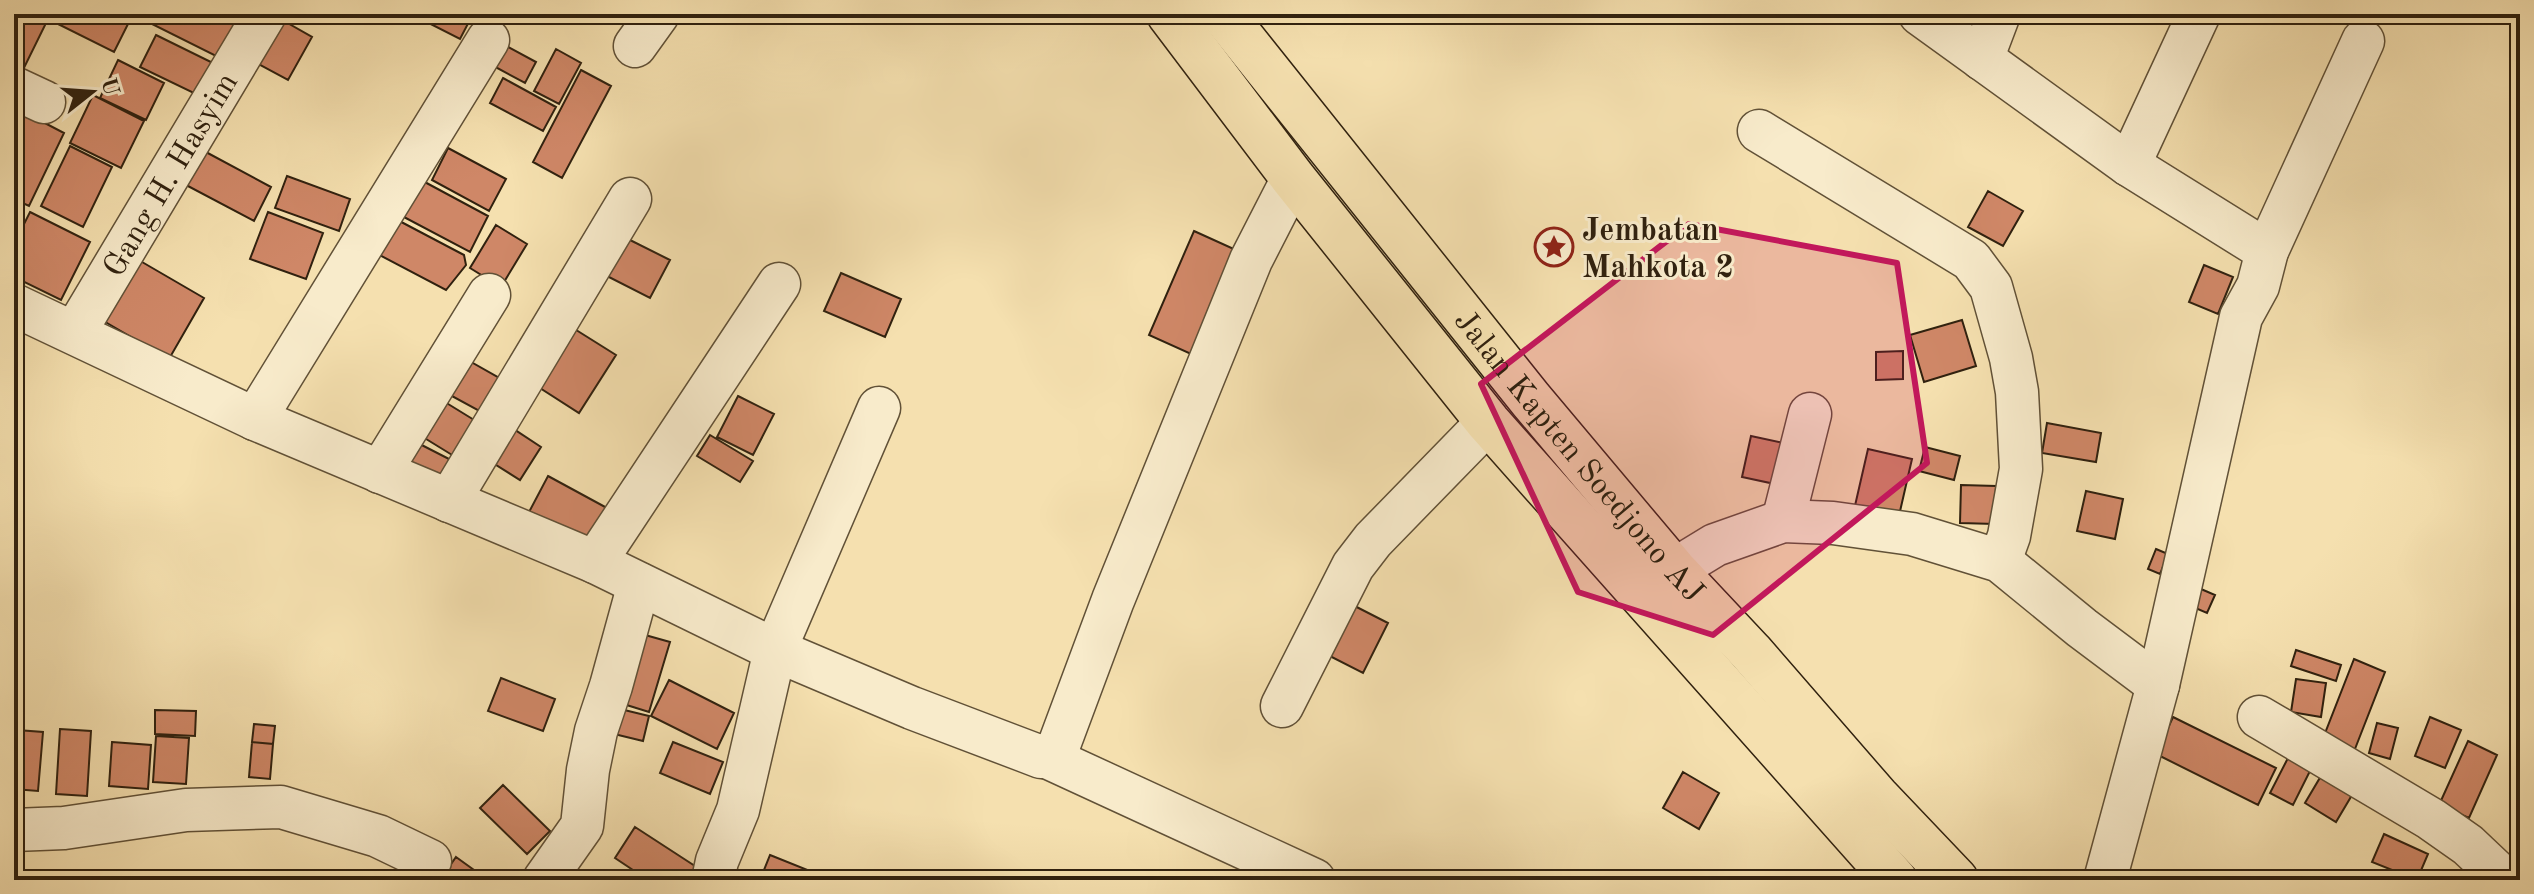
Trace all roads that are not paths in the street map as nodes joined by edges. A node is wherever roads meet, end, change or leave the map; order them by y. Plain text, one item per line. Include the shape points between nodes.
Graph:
1 (265, 14) edge
2 (1169, 14) edge
3 (1223, 14) edge
4 (1920, 14) edge
5 (1999, 14) edge
6 (2199, 14) edge
7 (488, 40) dead end
8 (2363, 41) dead end
9 (1982, 59) junction
10 (1759, 131) dead end
11 (2129, 165) junction
12 (1293, 178) junction
13 (630, 199) dead end
14 (2267, 251) junction
15 (779, 284) dead end
16 (489, 295) dead end
17 (14, 305) edge
18 (75, 332) junction
19 (879, 408) dead end
20 (1810, 414) dead end
21 (255, 419) junction
22 (1488, 422) junction
23 (380, 472) junction
24 (449, 501) junction
25 (1783, 521) junction
26 (2000, 561) junction
27 (595, 562) junction
28 (1674, 570) junction
29 (639, 584) junction
30 (775, 650) junction
31 (2158, 685) junction
32 (1282, 706) dead end
33 (2259, 717) dead end
34 (1047, 757) junction
35 (14, 830) edge
36 (430, 861) dead end
37 (544, 880) edge
38 (713, 880) edge
39 (1314, 880) edge
40 (1895, 880) edge
41 (1956, 880) edge
42 (2105, 880) edge
43 (2505, 880) edge

1 - 18 street, Gang H. Hasyim
2 - 12 main road, Jalan Kapten Soedjono AJ
3 - 28 main road, Jalan Kapten Soedjono AJ
4 - 9 street
5 - 9 street
6 - 11 street
7 - 21 street
8 - 14 street
9 - 11 street
10 - 26 street via 1971,260 1991,287 2011,358 2020,432 2017,501
11 - 14 street
12 - 22 main road, Jalan Kapten Soedjono AJ
12 - 34 street via 1245,274 1057,751
13 - 24 street
14 - 31 street via 2227,372
15 - 27 street
16 - 23 street
17 - 18 street
18 - 21 street
19 - 30 street
20 - 25 street
21 - 23 street
22 - 32 street via 1353,566
22 - 40 main road, Jalan Kapten Soedjono AJ
23 - 24 street
24 - 27 street
25 - 26 street via 1912,534
25 - 28 street via 1715,545
26 - 31 street
27 - 29 street
28 - 41 main road, Jalan Kapten Soedjono AJ
29 - 30 street
29 - 37 street via 596,731 582,826
30 - 34 street
30 - 38 street via 738,810
31 - 42 street
33 - 43 street via 2431,819
34 - 39 street
35 - 36 street via 186,810 281,807 378,836

